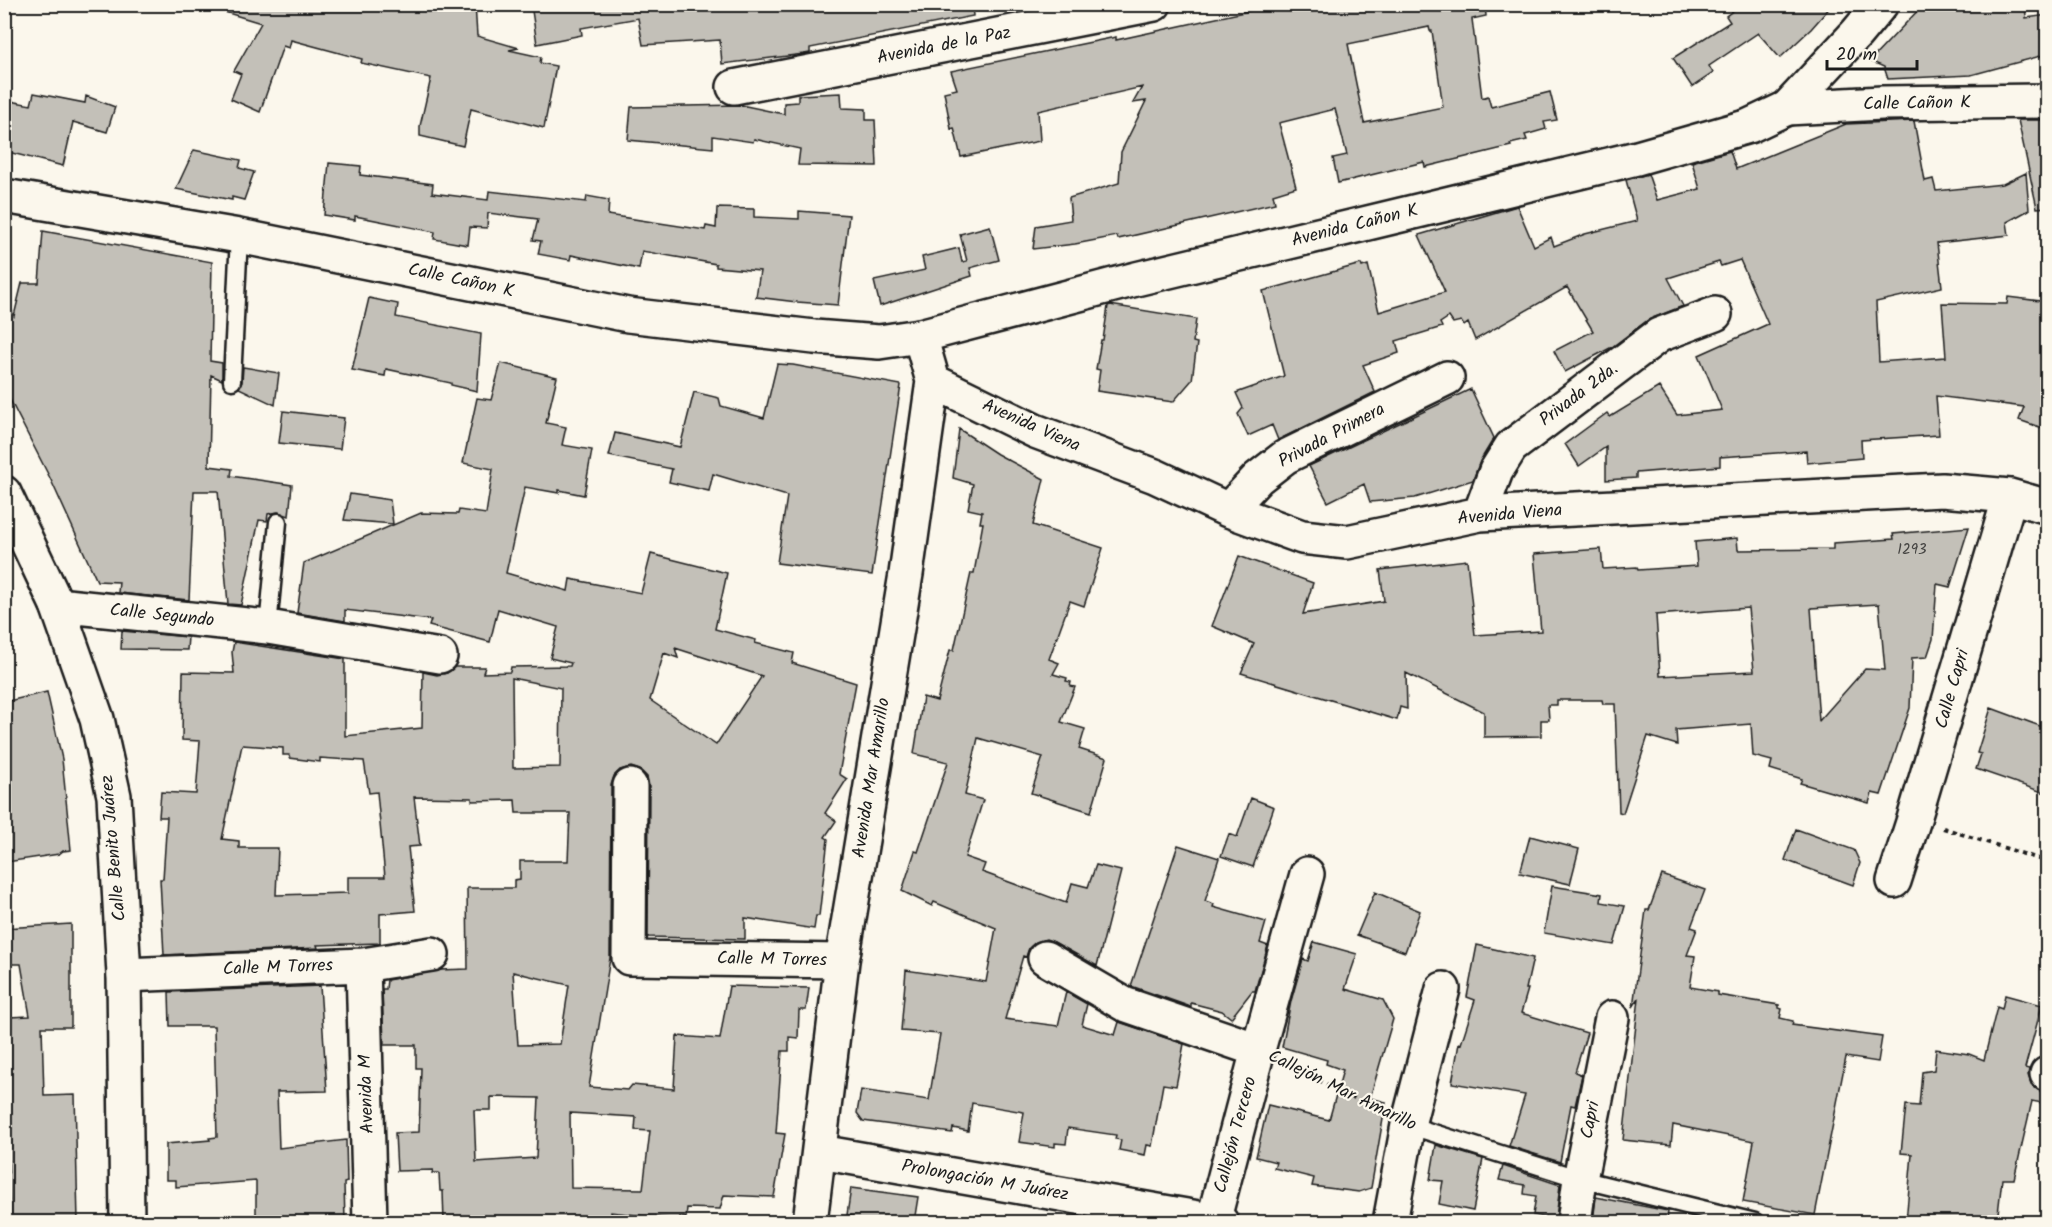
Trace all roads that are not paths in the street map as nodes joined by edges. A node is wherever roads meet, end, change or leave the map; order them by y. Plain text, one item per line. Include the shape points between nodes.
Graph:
1 (1154, 4) edge
2 (1881, 4) edge
3 (734, 87) dead end
4 (2048, 101) edge
5 (1787, 108) junction
6 (4, 196) edge
7 (239, 236) junction
8 (1715, 314) dead end
9 (920, 336) junction
10 (1447, 378) dead end
11 (232, 381) dead end
12 (933, 381) junction
13 (4, 493) edge
14 (2010, 496) junction
15 (2048, 507) edge
16 (1228, 510) junction
17 (1480, 514) junction
18 (278, 522) dead end
19 (57, 606) junction
20 (268, 627) junction
21 (440, 656) dead end
22 (630, 786) dead end
23 (1307, 874) dead end
24 (1894, 881) dead end
25 (432, 954) dead end
26 (1045, 958) dead end
27 (842, 961) junction
28 (363, 965) junction
29 (124, 975) junction
30 (1443, 989) dead end
31 (1612, 1018) dead end
32 (1258, 1050) junction
33 (1408, 1125) junction
34 (820, 1152) junction
35 (1580, 1179) junction
36 (127, 1222) edge
37 (370, 1222) edge
38 (810, 1222) edge
39 (1216, 1222) edge
40 (1390, 1222) edge
41 (1574, 1222) edge
42 (1755, 1222) edge

1 - 3 street, Avenida de la Paz
2 - 5 street
4 - 5 street, Calle Cañon K
5 - 9 street, Avenida Cañon K via 1749,126 1637,158 1136,279
6 - 7 street, Calle Cañon K
7 - 9 street, Calle Cañon K via 628,315 879,342
7 - 11 lane
8 - 17 street, Privada 2da. via 1659,335 1511,447 1496,471
9 - 12 street, Avenida Mar Amarillo
10 - 16 street, Privada Primera via 1285,458 1258,478
12 - 16 street, Avenida Viena via 1035,431 1155,476
12 - 27 street, Avenida Mar Amarillo via 906,574
13 - 19 street, Calle Benito Juárez
14 - 15 street, Avenida Viena
14 - 17 street, Avenida Viena via 1942,490
14 - 24 street, Calle Capri
16 - 17 street, Avenida Viena via 1302,537 1347,542
18 - 20 lane
19 - 20 street, Calle Segundo
19 - 29 street, Calle Benito Juárez via 97,719 114,796
20 - 21 street, Calle Segundo
22 - 27 street, Calle M Torres via 629,958
23 - 32 street, Callejón Tercero
25 - 28 street, Calle M Torres
26 - 32 street, Callejón Mar Amarillo via 1124,1004
27 - 34 street, Avenida Mar Amarillo
28 - 29 street, Calle M Torres
28 - 37 street, Avenida M
29 - 36 street, Calle Benito Juárez
30 - 33 street
31 - 35 street, Capri
32 - 39 street, Callejón Tercero
33 - 35 lane, Callejón Mar Amarillo
33 - 40 street
34 - 38 street, Avenida Mar Amarillo
34 - 39 street, Prolongación M Juárez
35 - 41 street, Capri
35 - 42 lane, Callejón Mar Amarillo

